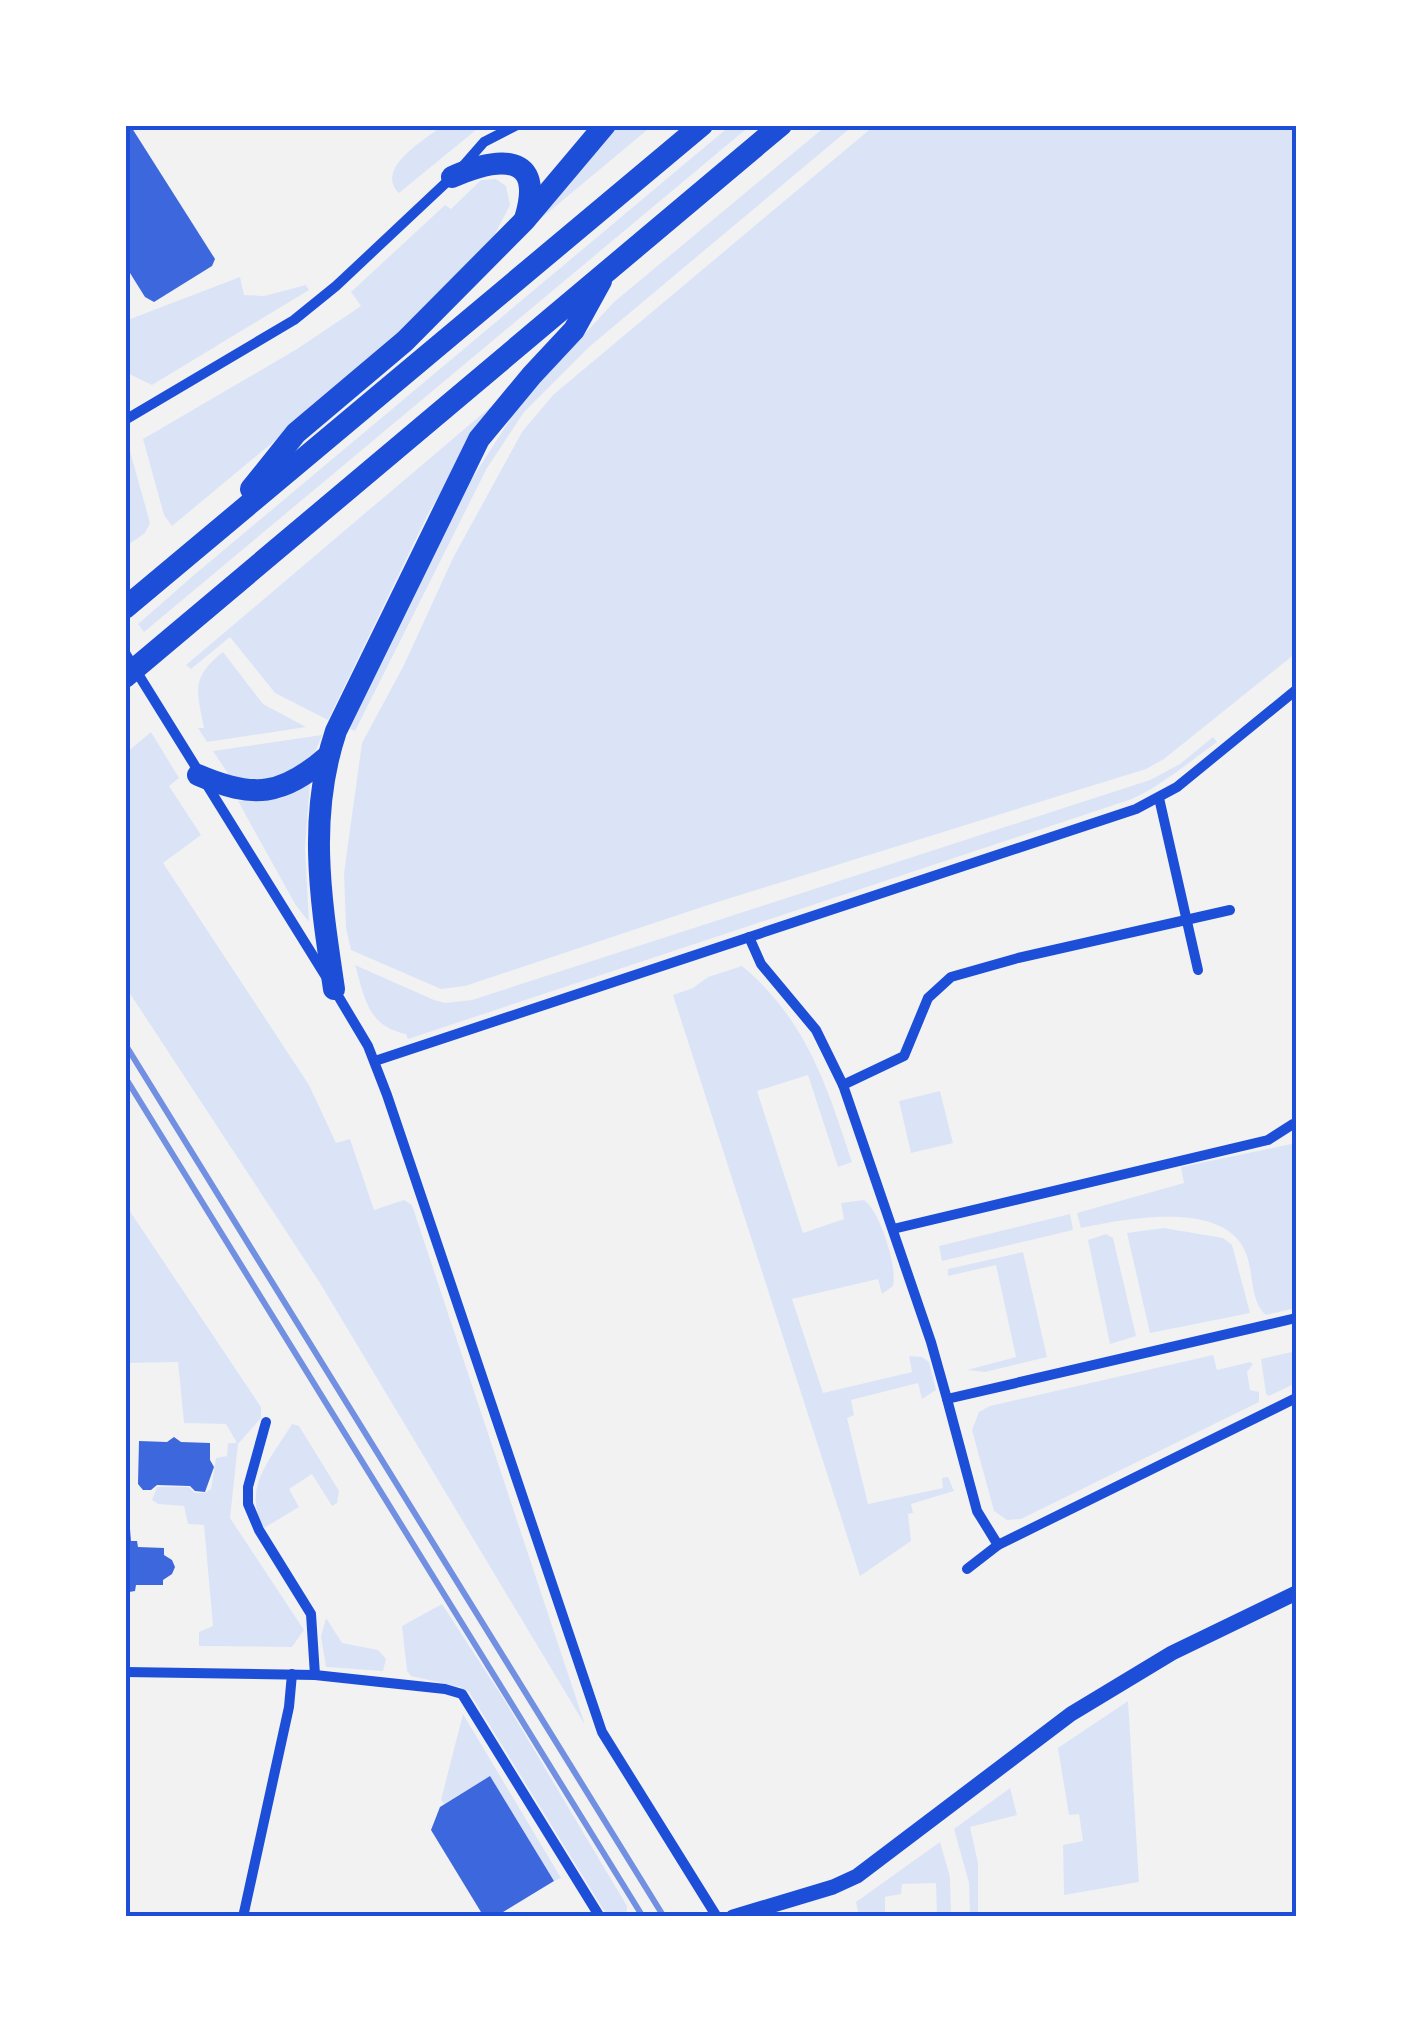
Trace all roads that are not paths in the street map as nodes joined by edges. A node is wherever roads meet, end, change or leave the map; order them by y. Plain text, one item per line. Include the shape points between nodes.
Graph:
1 (517, 125) edge
2 (605, 125) edge
3 (702, 125) edge
4 (781, 125) edge
5 (452, 177) junction
6 (525, 220) junction
7 (606, 271) junction
8 (125, 403) edge
9 (128, 418) edge
10 (221, 527) junction
11 (125, 608) edge
12 (125, 653) edge
13 (125, 677) edge
14 (1296, 690) edge
15 (328, 756) junction
16 (198, 775) junction
17 (1159, 798) junction
18 (1230, 910) dead end
19 (1186, 920) junction
20 (749, 937) junction
21 (1198, 970) dead end
22 (334, 989) junction
23 (375, 1061) junction
24 (843, 1085) junction
25 (1293, 1124) dead end
26 (892, 1229) junction
27 (1296, 1318) edge
28 (1296, 1398) edge
29 (946, 1399) junction
30 (266, 1422) dead end
31 (998, 1544) junction
32 (966, 1570) dead end
33 (1296, 1593) edge
34 (125, 1672) edge
35 (292, 1674) junction
36 (315, 1675) junction
37 (243, 1917) edge
38 (600, 1917) edge
39 (717, 1917) edge
40 (734, 1917) edge

1 - 5 street via 484,142
2 - 6 highway
3 - 10 highway
4 - 7 highway
5 - 6 highway via 509,162 530,186
5 - 9 street via 294,320
6 - 10 highway via 405,340 296,433
7 - 13 highway
7 - 15 highway via 574,330 479,439
8 - 9 street
10 - 11 highway
12 - 16 street
14 - 17 street
15 - 16 highway via 280,789 229,788
15 - 22 highway via 317,876
16 - 22 street
17 - 19 street
17 - 20 street
18 - 19 street
19 - 21 street
19 - 24 street via 951,977 920,1011 904,1056
20 - 23 street
20 - 24 street via 760,964 816,1030
22 - 23 street
23 - 39 street via 602,1732
24 - 26 street
25 - 26 street via 1268,1140
26 - 29 street
27 - 29 street
28 - 31 street
29 - 31 street via 977,1511
30 - 36 street via 248,1504 312,1614
31 - 32 street
33 - 40 street via 1203,1636 1083,1706 857,1876
34 - 35 street
35 - 36 street
35 - 37 street
36 - 38 street via 462,1694

